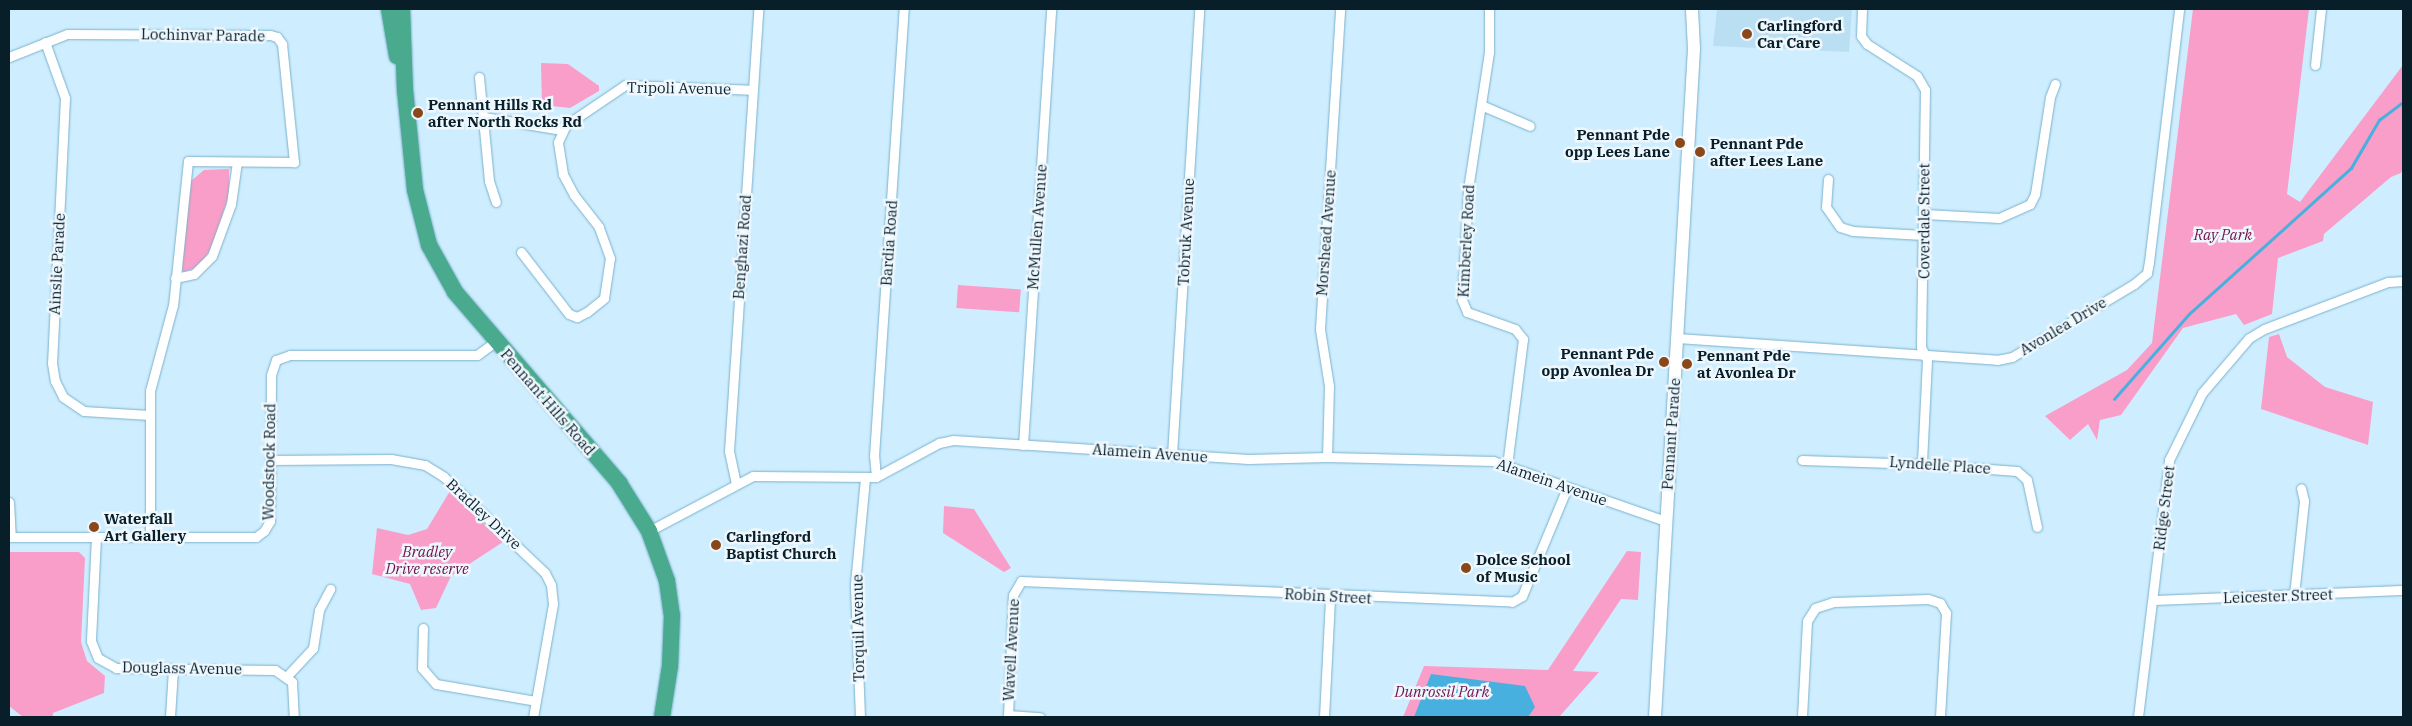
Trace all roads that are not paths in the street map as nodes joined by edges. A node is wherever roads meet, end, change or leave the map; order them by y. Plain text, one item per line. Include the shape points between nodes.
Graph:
1 (389, 9) edge
2 (402, 9) edge
3 (758, 9) edge
4 (904, 9) edge
5 (1051, 9) edge
6 (1199, 9) edge
7 (1340, 9) edge
8 (1489, 9) edge
9 (1692, 9) edge
10 (1701, 9) edge
11 (1862, 9) edge
12 (2179, 9) edge
13 (2321, 9) edge
14 (1695, 32) junction
15 (45, 42) junction
16 (9, 57) edge
17 (2315, 65) dead end
18 (479, 77) dead end
19 (2055, 84) dead end
20 (405, 90) junction
21 (753, 90) junction
22 (1481, 105) junction
23 (484, 117) junction
24 (1530, 126) dead end
25 (562, 130) junction
26 (237, 162) junction
27 (1828, 178) dead end
28 (496, 202) dead end
29 (1925, 214) junction
30 (1924, 235) junction
31 (521, 252) dead end
32 (175, 278) junction
33 (2403, 281) edge
34 (1677, 338) junction
35 (496, 341) junction
36 (1925, 353) junction
37 (148, 415) junction
38 (1023, 445) junction
39 (1172, 455) junction
40 (1327, 457) junction
41 (270, 460) junction
42 (1802, 460) dead end
43 (1922, 464) junction
44 (1507, 466) junction
45 (876, 477) junction
46 (865, 479) junction
47 (736, 484) junction
48 (1567, 488) junction
49 (2301, 488) dead end
50 (9, 502) edge
51 (1665, 521) junction
52 (2037, 527) dead end
53 (649, 531) junction
54 (10, 537) edge
55 (96, 537) junction
56 (150, 537) junction
57 (1017, 584) joint
58 (330, 589) dead end
59 (2403, 590) edge
60 (2294, 595) junction
61 (1330, 596) junction
62 (2152, 600) junction
63 (423, 628) dead end
64 (172, 669) junction
65 (287, 676) junction
66 (536, 701) junction
67 (1008, 716) edge
68 (170, 717) edge
69 (294, 717) edge
70 (533, 717) edge
71 (662, 717) edge
72 (860, 717) edge
73 (1040, 717) edge
74 (1324, 717) edge
75 (1655, 717) edge
76 (1802, 717) edge
77 (1940, 717) edge
78 (2138, 717) edge

1 - 20 highway, Pennant Hills Road
2 - 20 highway, Pennant Hills Road
3 - 21 street, Benghazi Road
4 - 45 street, Bardia Road via 874,456
5 - 38 street, McMullen Avenue
6 - 39 street, Tobruk Avenue
7 - 40 street, Morshead Avenue via 1320,329 1329,386
8 - 22 street, Kimberley Road via 1489,49
9 - 14 street, Pennant Parade
10 - 14 street, Pennant Parade
11 - 29 street, Coverdale Street via 1861,36 1867,44 1917,76 1924,87
12 - 36 street, Avonlea Drive via 2148,273 2012,357 1997,360
13 - 17 street
14 - 34 street, Pennant Parade
15 - 16 street, Lochinvar Parade
15 - 26 street, Lochinvar Parade via 67,34 277,37 283,46 294,162
15 - 37 street, Ainslie Parade via 64,98 52,363 55,382 63,397 84,411
18 - 23 street
19 - 29 street via 2050,97 2036,194 2030,204 1999,218
20 - 35 highway, Pennant Hills Road via 415,190 429,245 455,292
21 - 25 street, Tripoli Avenue via 625,85 571,120
21 - 47 street, Benghazi Road via 729,451
22 - 24 street
22 - 44 street, Kimberley Road via 1469,185 1462,304 1470,314 1515,329 1522,338
23 - 25 street
23 - 28 street via 489,181
25 - 31 street via 558,150 563,174 574,195 599,227 609,251 610,272 604,298 581,315 571,316
26 - 32 street via 231,204 212,256 194,274
26 - 32 street, Lochinvar Parade via 188,161
27 - 30 street via 1826,207 1840,227 1853,231
29 - 30 street, Coverdale Street
30 - 36 street, Coverdale Street via 1921,347
32 - 37 street, Lochinvar Parade via 172,309 151,388
33 - 62 street, Ridge Street via 2388,282 2264,329 2248,338 2202,393 2169,460
34 - 36 street, Avonlea Drive
34 - 51 street, Pennant Parade
35 - 41 street, Woodstock Road via 477,355 282,356 270,375
35 - 53 highway, Pennant Hills Road via 619,484
36 - 43 street, Coverdale Street
37 - 56 street, Lochinvar Parade
38 - 39 street, Alamein Avenue
38 - 45 street, Alamein Avenue via 948,440
39 - 40 street, Alamein Avenue via 1248,459
40 - 44 street, Alamein Avenue via 1493,461
41 - 56 street, Woodstock Road via 270,520 259,536 249,539
41 - 66 street, Bradley Drive via 391,459 425,466 444,477 549,579 553,604
42 - 43 street, Lyndelle Place
43 - 52 street, Lyndelle Place via 2020,473 2028,484
44 - 48 street, Alamein Avenue
45 - 46 street, Alamein Avenue
46 - 47 street, Alamein Avenue via 762,475
46 - 72 street, Torquil Avenue via 855,584
47 - 53 street, Alamein Avenue
48 - 51 street, Alamein Avenue
48 - 61 street, Robin Street via 1522,596 1512,602
49 - 60 street via 2304,501
50 - 54 street
51 - 75 street, Pennant Parade
53 - 71 highway, Pennant Hills Road via 667,581 672,615 670,666
54 - 55 street, Woodstock Road
55 - 56 street, Woodstock Road
55 - 64 street, Douglass Avenue via 91,641 95,653 106,664 116,668
57 - 61 street, Robin Street via 1028,580
57 - 67 street, Wavell Avenue via 1013,595
58 - 65 street via 318,610 313,648
59 - 60 street, Leicester Street
60 - 62 street, Leicester Street
61 - 74 street
62 - 78 street, Ridge Street
63 - 66 street via 422,668 436,684
64 - 65 street, Douglass Avenue via 269,669
64 - 68 street
65 - 69 street via 294,689
66 - 70 street, Bradley Drive
67 - 73 street
76 - 77 street via 1807,621 1815,608 1833,602 1928,599 1940,603 1946,613

